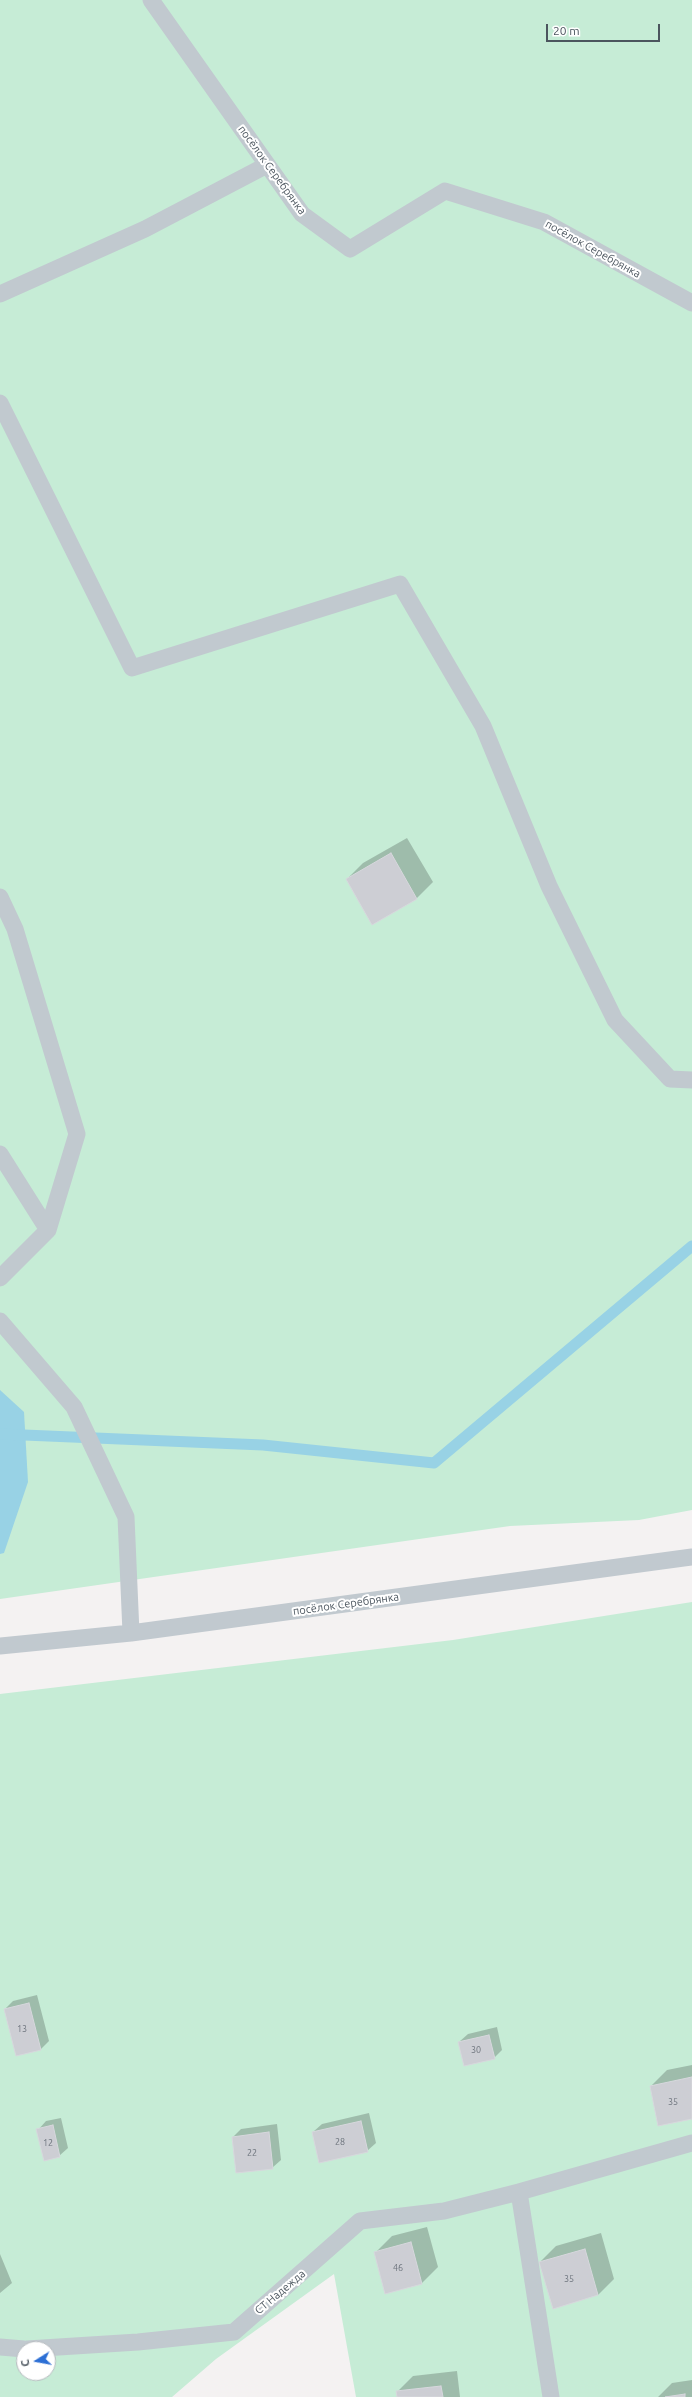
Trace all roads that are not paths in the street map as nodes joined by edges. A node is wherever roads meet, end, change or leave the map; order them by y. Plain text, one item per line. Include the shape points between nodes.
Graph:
1 (151, 0) edge
2 (267, 165) junction
3 (0, 294) edge
4 (692, 303) edge
5 (0, 403) edge
6 (0, 897) edge
7 (692, 1080) edge
8 (0, 1154) edge
9 (48, 1230) junction
10 (0, 1278) edge
11 (0, 1321) edge
12 (692, 1557) edge
13 (131, 1633) junction
14 (0, 1646) edge
15 (691, 2145) edge
16 (519, 2192) junction
17 (56, 2347) edge
18 (0, 2348) edge
19 (16, 2349) edge
20 (551, 2397) edge

1 - 2 lane, посёлок Серебрянка
2 - 3 lane via 145,229
2 - 4 lane, посёлок Серебрянка via 302,214 350,249 445,191 544,222
5 - 7 lane via 132,668 400,584 483,726 549,886 615,1020 670,1079
6 - 9 lane via 15,929 77,1134
8 - 9 lane
9 - 10 lane
11 - 13 lane via 74,1407 126,1517
12 - 13 lane, посёлок Серебрянка
13 - 14 lane, посёлок Серебрянка
15 - 16 lane, СТ Надежда
16 - 17 lane, СТ Надежда via 444,2211 360,2221 234,2332
16 - 20 lane
18 - 19 lane, СТ Надежда

